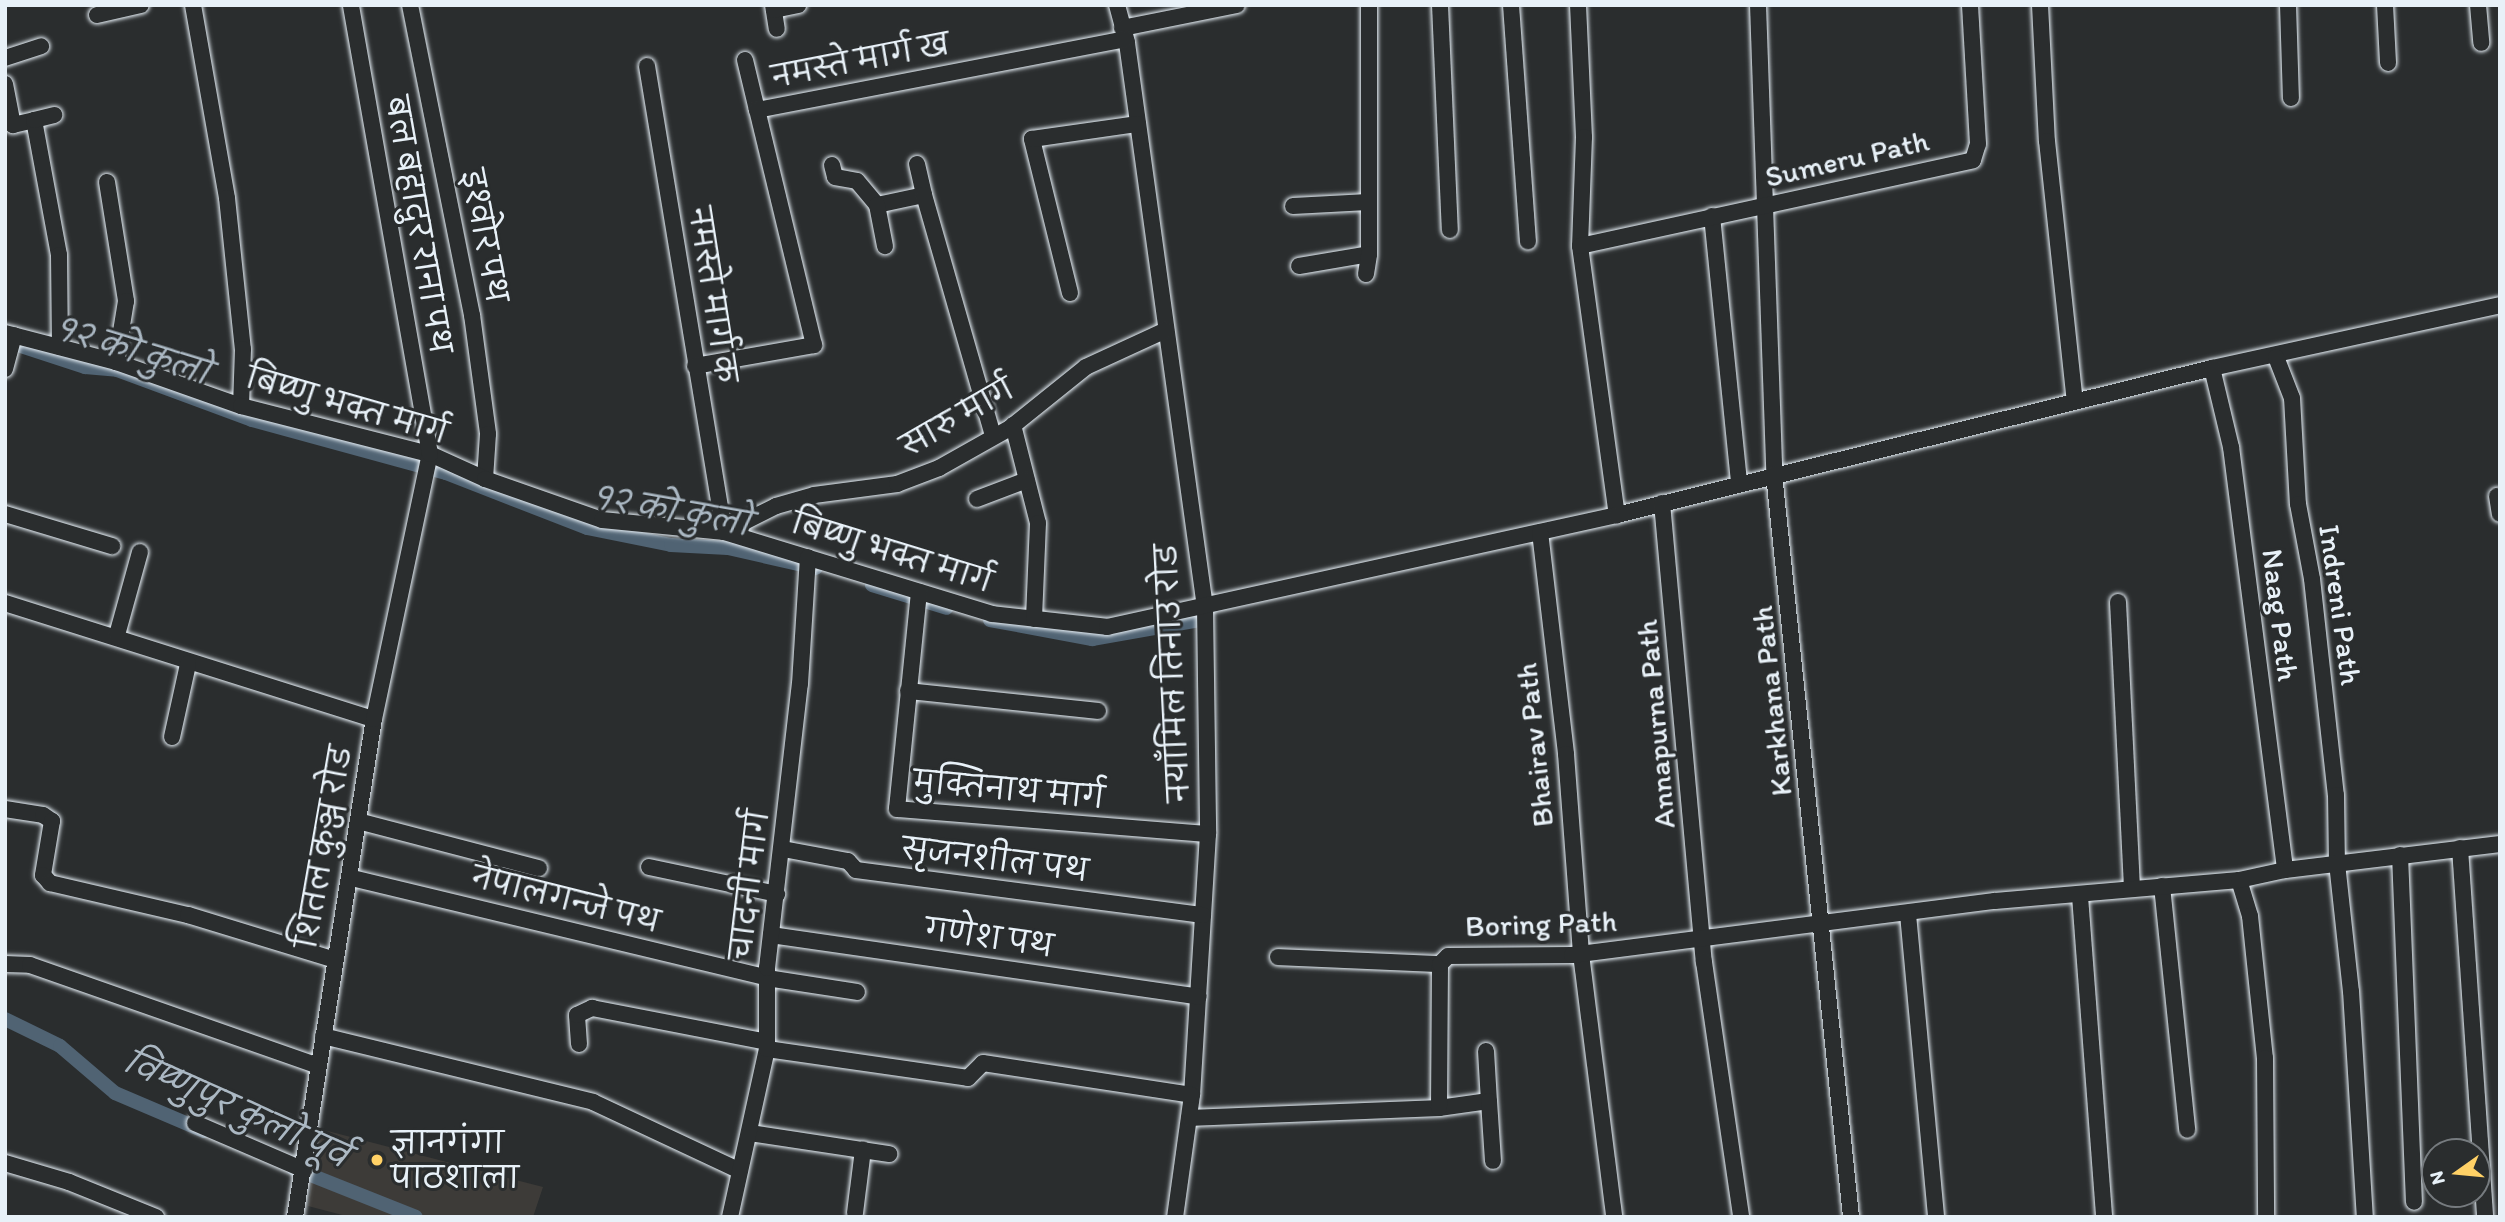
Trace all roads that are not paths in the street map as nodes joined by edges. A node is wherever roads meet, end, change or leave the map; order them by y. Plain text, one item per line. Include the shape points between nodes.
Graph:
1 (193, 5) edge
2 (351, 5) edge
3 (410, 5) edge
4 (799, 5) edge
5 (1117, 5) edge
6 (1237, 5) edge
7 (1369, 5) edge
8 (1440, 5) edge
9 (1511, 5) edge
10 (1577, 5) edge
11 (1758, 5) edge
12 (1970, 5) edge
13 (2040, 5) edge
14 (2288, 5) edge
15 (2385, 5) edge
16 (2478, 5) edge
17 (130, 7) edge
18 (773, 8) edge
19 (97, 15) dead end
20 (777, 29) dead end
21 (1124, 33) junction
22 (2481, 43) dead end
23 (41, 46) dead end
24 (5, 58) edge
25 (745, 60) dead end
26 (2388, 63) dead end
27 (647, 66) dead end
28 (5, 84) edge
29 (2291, 98) dead end
30 (757, 110) junction
31 (54, 115) dead end
32 (34, 120) junction
33 (1138, 124) junction
34 (917, 164) dead end
35 (832, 165) dead end
36 (107, 182) dead end
37 (924, 195) junction
38 (1368, 202) junction
39 (877, 205) junction
40 (1293, 205) dead end
41 (1764, 207) junction
42 (1712, 216) junction
43 (1450, 230) dead end
44 (1528, 241) dead end
45 (885, 246) dead end
46 (1580, 246) junction
47 (1369, 254) junction
48 (1299, 266) dead end
49 (1366, 274) dead end
50 (1070, 293) dead end
51 (2500, 304) edge
52 (1166, 330) junction
53 (11, 339) edge
54 (61, 346) junction
55 (2276, 357) junction
56 (116, 362) junction
57 (695, 366) junction
58 (2212, 368) junction
59 (5, 369) edge
60 (2075, 401) junction
61 (242, 406) junction
62 (1013, 425) junction
63 (993, 436) junction
64 (430, 454) junction
65 (1774, 474) junction
66 (485, 479) junction
67 (1027, 480) junction
68 (1739, 484) junction
69 (2497, 496) dead end
70 (978, 499) dead end
71 (1662, 503) junction
72 (5, 514) edge
73 (2500, 514) edge
74 (1617, 515) junction
75 (724, 532) junction
76 (1540, 532) junction
77 (112, 546) dead end
78 (140, 552) dead end
79 (808, 563) junction
80 (919, 597) junction
81 (2118, 602) dead end
82 (5, 603) edge
83 (1205, 607) junction
84 (1034, 619) junction
85 (117, 635) junction
86 (188, 664) junction
87 (908, 691) junction
88 (1098, 711) dead end
89 (374, 719) junction
90 (172, 737) dead end
91 (5, 809) edge
92 (358, 821) junction
93 (1209, 834) junction
94 (2500, 844) edge
95 (2460, 848) junction
96 (783, 849) junction
97 (2400, 855) junction
98 (2337, 863) junction
99 (539, 867) dead end
100 (649, 867) dead end
101 (2285, 870) junction
102 (352, 877) junction
103 (2239, 880) junction
104 (2162, 886) junction
105 (2132, 888) junction
106 (777, 894) junction
107 (2080, 896) junction
108 (1909, 914) junction
109 (1203, 915) junction
110 (1823, 922) junction
111 (771, 935) junction
112 (1703, 939) junction
113 (1581, 954) junction
114 (1278, 957) dead end
115 (332, 959) junction
116 (5, 964) edge
117 (1440, 964) junction
118 (767, 978) junction
119 (857, 992) dead end
120 (1199, 997) junction
121 (323, 1036) junction
122 (579, 1044) dead end
123 (767, 1046) junction
124 (1486, 1051) dead end
125 (318, 1066) junction
126 (1192, 1095) junction
127 (1489, 1101) junction
128 (1439, 1108) junction
129 (1190, 1118) junction
130 (195, 1123) dead end
131 (2187, 1130) dead end
132 (750, 1133) junction
133 (863, 1150) junction
134 (889, 1154) dead end
135 (1493, 1161) dead end
136 (5, 1163) edge
137 (304, 1170) junction
138 (740, 1171) junction
139 (2414, 1202) dead end
140 (296, 1211) edge
141 (856, 1213) dead end
142 (156, 1217) edge
143 (730, 1217) edge
144 (1175, 1217) edge
145 (1614, 1217) edge
146 (1741, 1217) edge
147 (1851, 1217) edge
148 (1936, 1217) edge
149 (2104, 1217) edge
150 (2266, 1217) edge
151 (2365, 1217) edge
152 (2485, 1217) edge

1 - 61 street via 227,198 243,349
2 - 64 street, बल बहादुर राना पथ
3 - 66 street, इश्वोर पथ via 472,315 488,434
4 - 18 street
5 - 21 street, नयाँमिल तिनाउ रोड
6 - 21 street, नमस्ते मार्ग ख
7 - 38 street
8 - 43 street
9 - 44 street
10 - 46 street via 1584,137
11 - 41 street, Karkhana Path
12 - 41 street, Sumeru Path via 1978,144 1973,160
13 - 60 street via 2047,141
14 - 29 street
15 - 26 street
16 - 22 street
17 - 19 street
18 - 20 street
21 - 30 street, नमस्ते मार्ग ख
21 - 33 street, नयाँमिल तिनाउ रोड
23 - 24 street
25 - 30 street
27 - 57 street, नमस्ते मार्ग क
28 - 32 street via 13,125
30 - 57 street, नमस्ते मार्ग ख via 814,345
31 - 32 street
32 - 54 street via 59,255
33 - 50 street via 1032,139
33 - 52 street, नयाँमिल तिनाउ रोड
34 - 37 street
35 - 39 street via 835,177 857,181
36 - 56 street via 126,301
37 - 39 street
37 - 63 street
38 - 40 street
38 - 47 street
39 - 45 street
41 - 42 street, Sumeru Path
41 - 65 street, Karkhana Path
42 - 46 street, Sumeru Path
42 - 68 street
46 - 74 street
47 - 48 street
47 - 49 street
51 - 55 street, बिष्णु भक्त मार्ग
52 - 62 street, सारु मार्ग via 1086,367
52 - 83 street, नयाँमिल तिनाउ रोड
53 - 54 street, बिष्णु भक्त मार्ग
53 - 59 street
54 - 56 street, बिष्णु भक्त मार्ग
55 - 58 street, बिष्णु भक्त मार्ग
55 - 98 street, Indreni Path via 2292,398 2298,504 2312,579 2336,795
56 - 61 street, बिष्णु भक्त मार्ग
57 - 75 street, नमस्ते मार्ग क
58 - 60 street, बिष्णु भक्त मार्ग
58 - 101 street, Naag Path via 2231,447
60 - 65 street, बिष्णु भक्त मार्ग
61 - 64 street, बिष्णु भक्त मार्ग
62 - 63 street, सारु मार्ग
62 - 67 street
63 - 75 street, सारु मार्ग via 939,468 897,484 814,495 776,506
64 - 66 street, बिष्णु भक्त मार्ग
64 - 89 street, शितल कुञ्ज रोड
65 - 68 street, बिष्णु भक्त मार्ग
65 - 110 street, Karkhana Path
66 - 75 street, बिष्णु भक्त मार्ग via 602,520
67 - 70 street
67 - 84 street via 1038,523
68 - 71 street, बिष्णु भक्त मार्ग
69 - 73 street
71 - 74 street, बिष्णु भक्त मार्ग
71 - 112 street, Annapurna Path
72 - 77 street
74 - 76 street, बिष्णु भक्त मार्ग
75 - 79 street, बिष्णु भक्त मार्ग
76 - 83 street, बिष्णु भक्त मार्ग
76 - 113 street, Bhairav Path via 1566,754
78 - 85 street
79 - 80 street, बिष्णु भक्त मार्ग
79 - 96 street, चादनी मार्ग
80 - 84 street, बिष्णु भक्त मार्ग
80 - 87 street, मुक्तिनाथ मार्ग
81 - 105 street
82 - 85 street
83 - 84 street, बिष्णु भक्त मार्ग via 1107,627
83 - 93 street, नयाँमिल तिनाउ रोड
85 - 86 street
86 - 89 street
86 - 90 street
87 - 88 street
87 - 93 street, मुक्तिनाथ मार्ग via 897,808
89 - 92 street, शितल कुञ्ज रोड
91 - 115 street via 43,815 52,821 43,875 50,883 188,915
92 - 99 street
92 - 102 street, शितल कुञ्ज रोड
93 - 109 street, नयाँमिल तिनाउ रोड
94 - 95 street, Boring Path
95 - 97 street, Boring Path
95 - 152 street
96 - 106 street, चादनी मार्ग
96 - 109 street, सृजनशील पथ via 848,860 856,870
97 - 98 street, Boring Path
97 - 139 street
98 - 101 street, Boring Path
98 - 151 street, Indreni Path via 2351,991
100 - 106 street
101 - 103 street, Boring Path
102 - 115 street, शितल कुञ्ज रोड
102 - 118 street, नेपालगन्जे पथ
103 - 104 street, Boring Path
103 - 150 street via 2250,916 2265,1058
104 - 105 street, Boring Path
104 - 131 street
105 - 107 street, Boring Path
106 - 111 street, चादनी मार्ग
107 - 108 street, Boring Path
107 - 149 street
108 - 110 street, Boring Path
108 - 148 street
109 - 120 street, नयाँमिल तिनाउ रोड
110 - 112 street, Boring Path
110 - 147 street, Karkhana Path
111 - 118 street, चादनी मार्ग
111 - 120 street, गणेश पथ
112 - 113 street, Boring Path
112 - 146 street, Annapurna Path
113 - 117 street, Boring Path via 1512,957 1467,953 1448,956
113 - 145 street, Bhairav Path
114 - 117 street
115 - 121 street, शितल कुञ्ज रोड
116 - 125 street via 30,965
117 - 128 street, Boring Path
118 - 119 street, नेपालगन्जे पथ
118 - 123 street, चादनी मार्ग
120 - 126 street, नयाँमिल तिनाउ रोड
121 - 125 street, शितल कुञ्ज रोड
121 - 138 street via 593,1102
122 - 123 street via 577,1015 592,1008
123 - 126 street via 968,1078 983,1063
123 - 132 street, चादनी मार्ग
124 - 127 street
125 - 137 street, शितल कुञ्ज रोड
126 - 129 street, नयाँमिल तिनाउ रोड
127 - 128 street
127 - 135 street
128 - 129 street
129 - 144 street, नयाँमिल तिनाउ रोड
130 - 137 street
132 - 133 street
132 - 138 street, चादनी मार्ग
133 - 134 street
133 - 141 street
136 - 142 street via 69,1182
137 - 140 street, शितल कुञ्ज रोड
138 - 143 street, चादनी मार्ग

